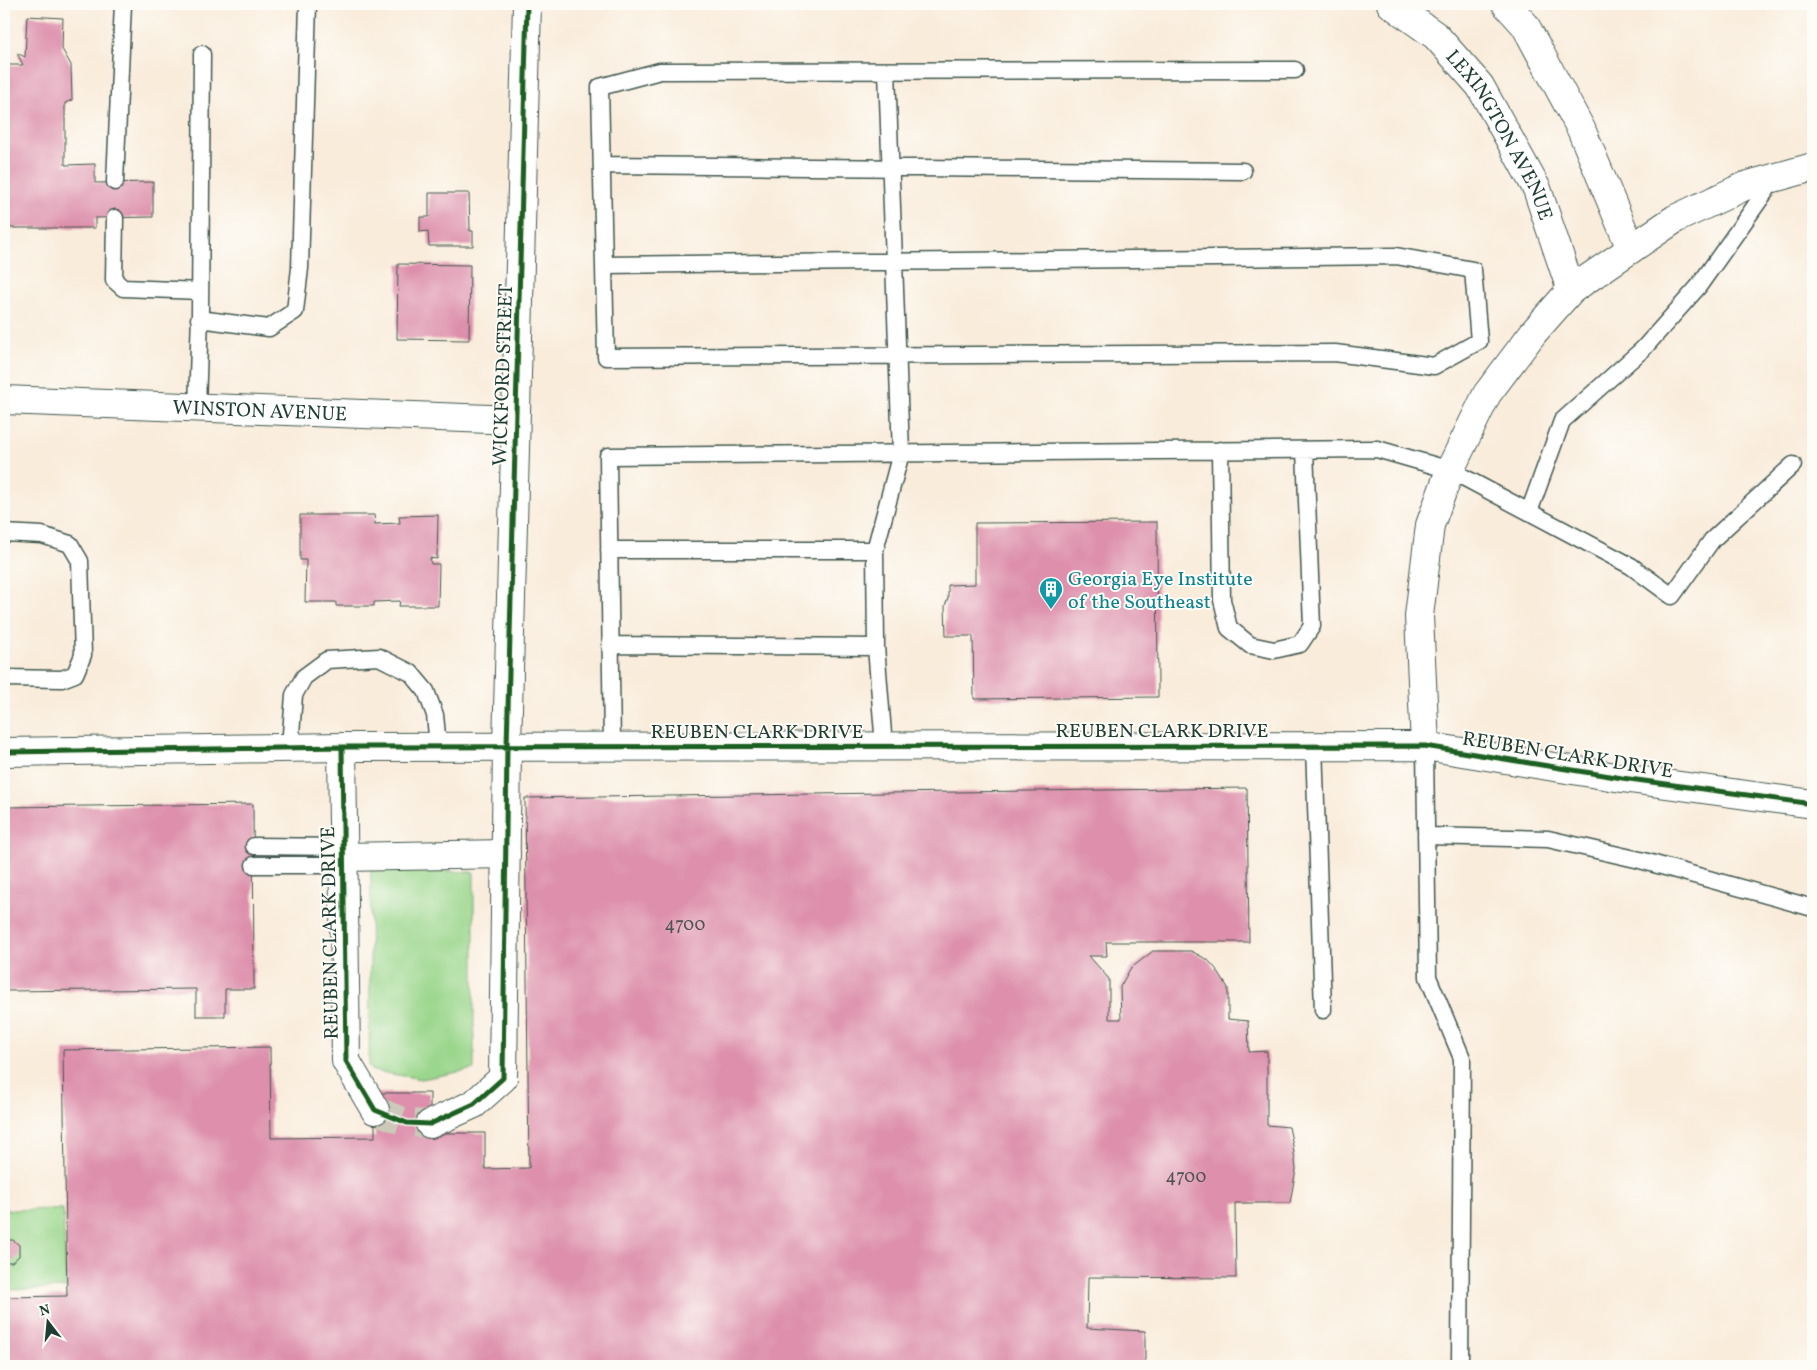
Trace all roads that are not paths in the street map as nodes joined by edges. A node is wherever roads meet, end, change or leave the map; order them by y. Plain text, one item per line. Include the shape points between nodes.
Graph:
1 (123, 4) edge
2 (308, 4) edge
3 (527, 4) edge
4 (1391, 4) edge
5 (1506, 4) edge
6 (202, 54) dead end
7 (1295, 70) dead end
8 (887, 71) junction
9 (602, 165) junction
10 (1813, 167) edge
11 (890, 168) junction
12 (1243, 171) dead end
13 (1776, 178) junction
14 (115, 182) dead end
15 (115, 218) dead end
16 (1631, 249) junction
17 (894, 262) junction
18 (604, 266) junction
19 (1571, 290) junction
20 (200, 291) junction
21 (199, 319) junction
22 (897, 355) junction
23 (4, 400) edge
24 (197, 408) junction
25 (515, 420) junction
26 (1220, 450) junction
27 (1305, 450) junction
28 (901, 453) junction
29 (1793, 465) dead end
30 (1450, 470) junction
31 (1529, 512) junction
32 (4, 533) edge
33 (609, 550) junction
34 (875, 550) junction
35 (610, 645) junction
36 (876, 647) junction
37 (4, 678) edge
38 (1314, 745) junction
39 (438, 746) junction
40 (507, 746) junction
41 (612, 746) junction
42 (884, 746) junction
43 (1425, 746) junction
44 (290, 747) junction
45 (342, 747) junction
46 (4, 752) edge
47 (1813, 804) edge
48 (1426, 836) junction
49 (254, 846) dead end
50 (506, 854) junction
51 (343, 856) junction
52 (254, 865) dead end
53 (1813, 908) edge
54 (1323, 1010) dead end
55 (375, 1110) tunnel mouth
56 (430, 1124) tunnel mouth
57 (1460, 1366) edge

1 - 14 lane
2 - 21 lane via 300,268 294,311 269,328
3 - 25 street, WICKFORD STREET
4 - 19 street, LEXINGTON AVENUE via 1436,36 1480,86 1537,190
5 - 16 street via 1525,25 1582,128
6 - 20 lane
7 - 8 lane
8 - 9 lane via 660,71 600,87
8 - 11 lane
9 - 11 lane
9 - 18 lane
10 - 13 street
11 - 12 lane
11 - 17 lane
13 - 16 street via 1745,186 1675,219
13 - 31 lane via 1698,287 1643,349 1562,420
15 - 20 lane via 114,280 123,288
16 - 19 street
17 - 18 lane
17 - 22 lane
17 - 22 lane via 1396,256 1472,270 1479,341 1434,366 1335,353
18 - 22 lane via 606,357
19 - 30 street via 1533,333 1487,394
20 - 21 lane
21 - 24 lane
22 - 28 lane
23 - 24 street, WINSTON AVENUE
24 - 25 street, WINSTON AVENUE
25 - 40 street, WICKFORD STREET
26 - 27 lane
26 - 27 lane via 1222,600 1229,628 1250,645 1274,650 1300,644 1312,626
26 - 28 lane
27 - 30 lane via 1377,449
28 - 33 lane via 608,456
28 - 34 lane
29 - 31 lane via 1712,540 1672,596 1631,566
30 - 31 lane
30 - 43 street via 1430,525 1419,616
32 - 37 lane via 42,536 70,544 80,561 83,655 75,674 62,679
33 - 34 lane
33 - 35 lane
34 - 36 lane
35 - 36 lane
35 - 41 lane
36 - 42 lane
38 - 42 street, REUBEN CLARK DRIVE
38 - 43 street, REUBEN CLARK DRIVE
38 - 54 lane
39 - 40 street, REUBEN CLARK DRIVE
39 - 44 lane via 435,716 426,691 411,673 379,657 327,660 304,677 294,695
39 - 45 street, REUBEN CLARK DRIVE
40 - 41 street, REUBEN CLARK DRIVE
40 - 50 street
41 - 42 street, REUBEN CLARK DRIVE
43 - 47 street, REUBEN CLARK DRIVE via 1622,778
43 - 48 lane
44 - 45 street, REUBEN CLARK DRIVE
44 - 46 street, REUBEN CLARK DRIVE
45 - 51 street, REUBEN CLARK DRIVE
48 - 53 lane via 1548,839 1640,860
48 - 57 lane via 1428,977 1462,1058
49 - 51 lane
50 - 51 street
50 - 56 street via 503,1078 474,1104
51 - 52 lane
51 - 55 street, REUBEN CLARK DRIVE via 346,1060

